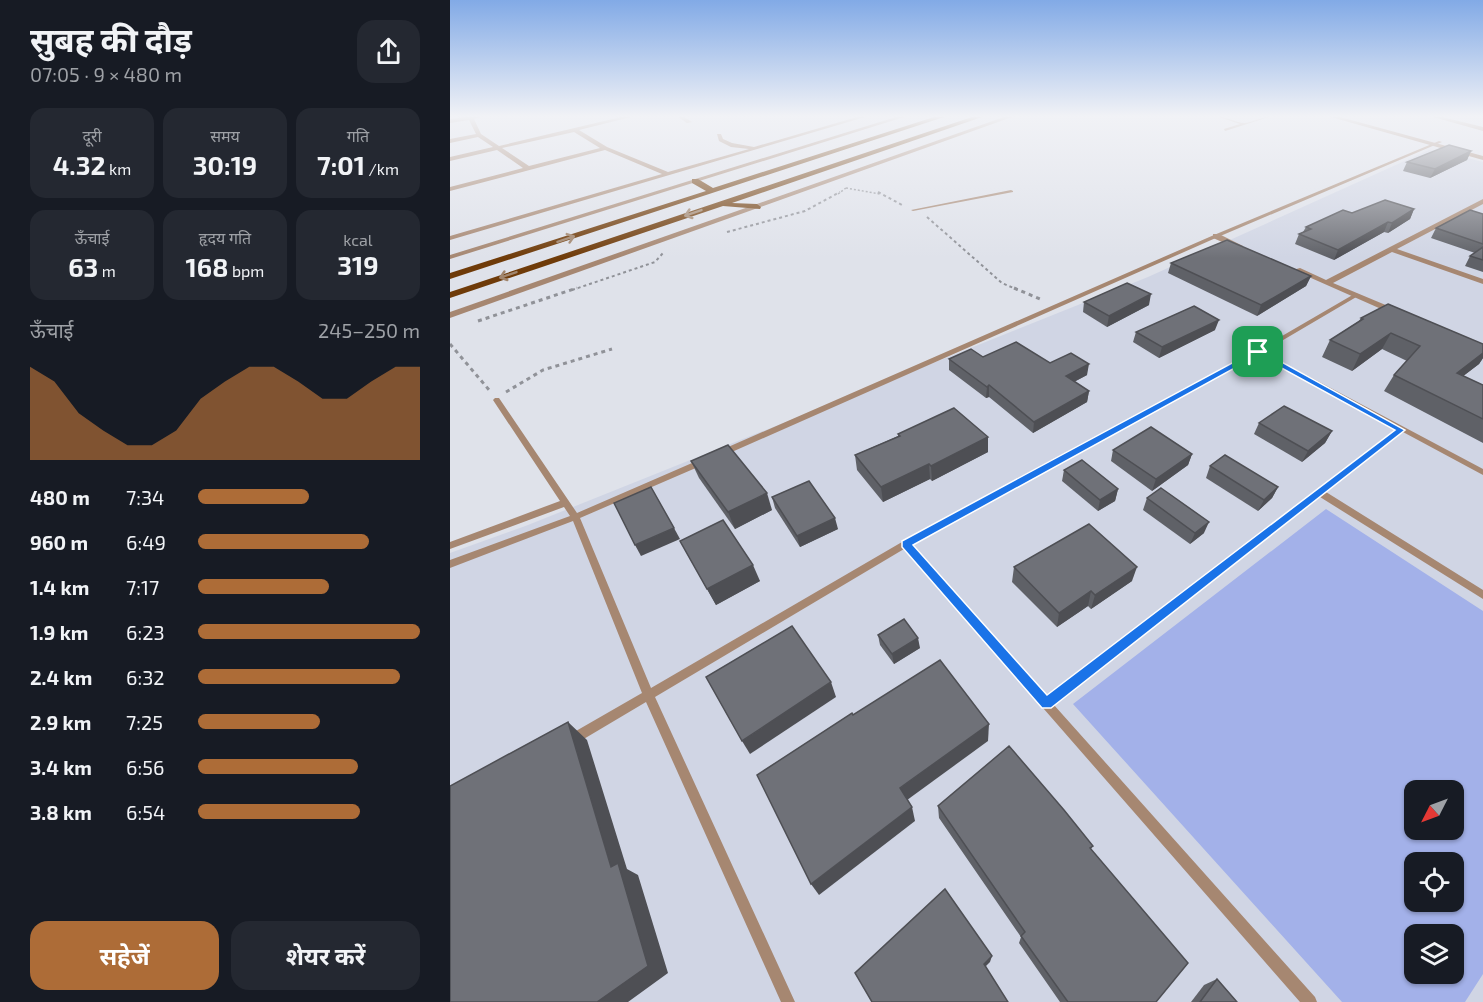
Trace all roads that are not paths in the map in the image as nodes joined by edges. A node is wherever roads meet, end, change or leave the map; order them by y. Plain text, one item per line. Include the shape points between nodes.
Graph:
1 (522, 164) edge
2 (548, 164) edge
3 (643, 164) edge
4 (703, 164) edge
5 (752, 164) edge
6 (798, 164) edge
7 (839, 164) edge
8 (881, 164) edge
9 (1388, 164) edge
10 (529, 169) junction
11 (667, 174) junction
12 (694, 181) junction
13 (450, 189) edge
14 (712, 191) junction
15 (1011, 191) dead end
16 (1483, 201) edge
17 (718, 204) junction
18 (757, 207) junction
19 (913, 210) road end
20 (1216, 236) junction
21 (450, 238) edge
22 (1246, 249) edge
23 (1391, 249) junction
24 (450, 257) edge
25 (1286, 266) edge
26 (450, 276) edge
27 (1483, 282) edge
28 (1326, 283) junction
29 (450, 295) edge
30 (1356, 295) junction
31 (450, 315) edge
32 (1409, 318) edge
33 (1258, 352) junction
34 (497, 400) road end
35 (1401, 430) junction
36 (717, 455) edge
37 (706, 460) edge
38 (1483, 472) edge
39 (1319, 492) junction
40 (565, 503) junction
41 (574, 517) junction
42 (905, 544) junction
43 (450, 546) edge
44 (450, 564) edge
45 (1483, 595) edge
46 (649, 696) junction
47 (1047, 704) junction
48 (560, 747) edge
49 (788, 1002) edge
50 (1310, 1002) edge

1 - 10 street
2 - 10 street
3 - 11 street
4 - 11 street
5 - 12 street
6 - 14 main road
7 - 17 main road
8 - 18 street
9 - 20 lane
10 - 13 street
11 - 21 street
12 - 14 main road
12 - 24 street
26 -> 14 main road
15 - 19 lane
16 - 23 street
17 - 18 main road
17 -> 29 main road
18 - 31 street
20 - 22 street
20 - 36 lane
23 - 27 street
23 - 28 street
25 - 28 street
28 - 30 street
30 - 32 street
30 - 33 lane
33 - 35 lane
33 - 42 lane
34 - 40 lane
35 - 38 lane
35 - 39 lane
37 - 41 lane
39 - 45 lane
39 - 47 lane
40 - 41 lane
40 - 43 lane
41 - 44 lane
41 - 46 lane
42 - 46 lane
42 - 47 lane
46 - 48 lane
46 - 49 lane
47 - 50 lane

